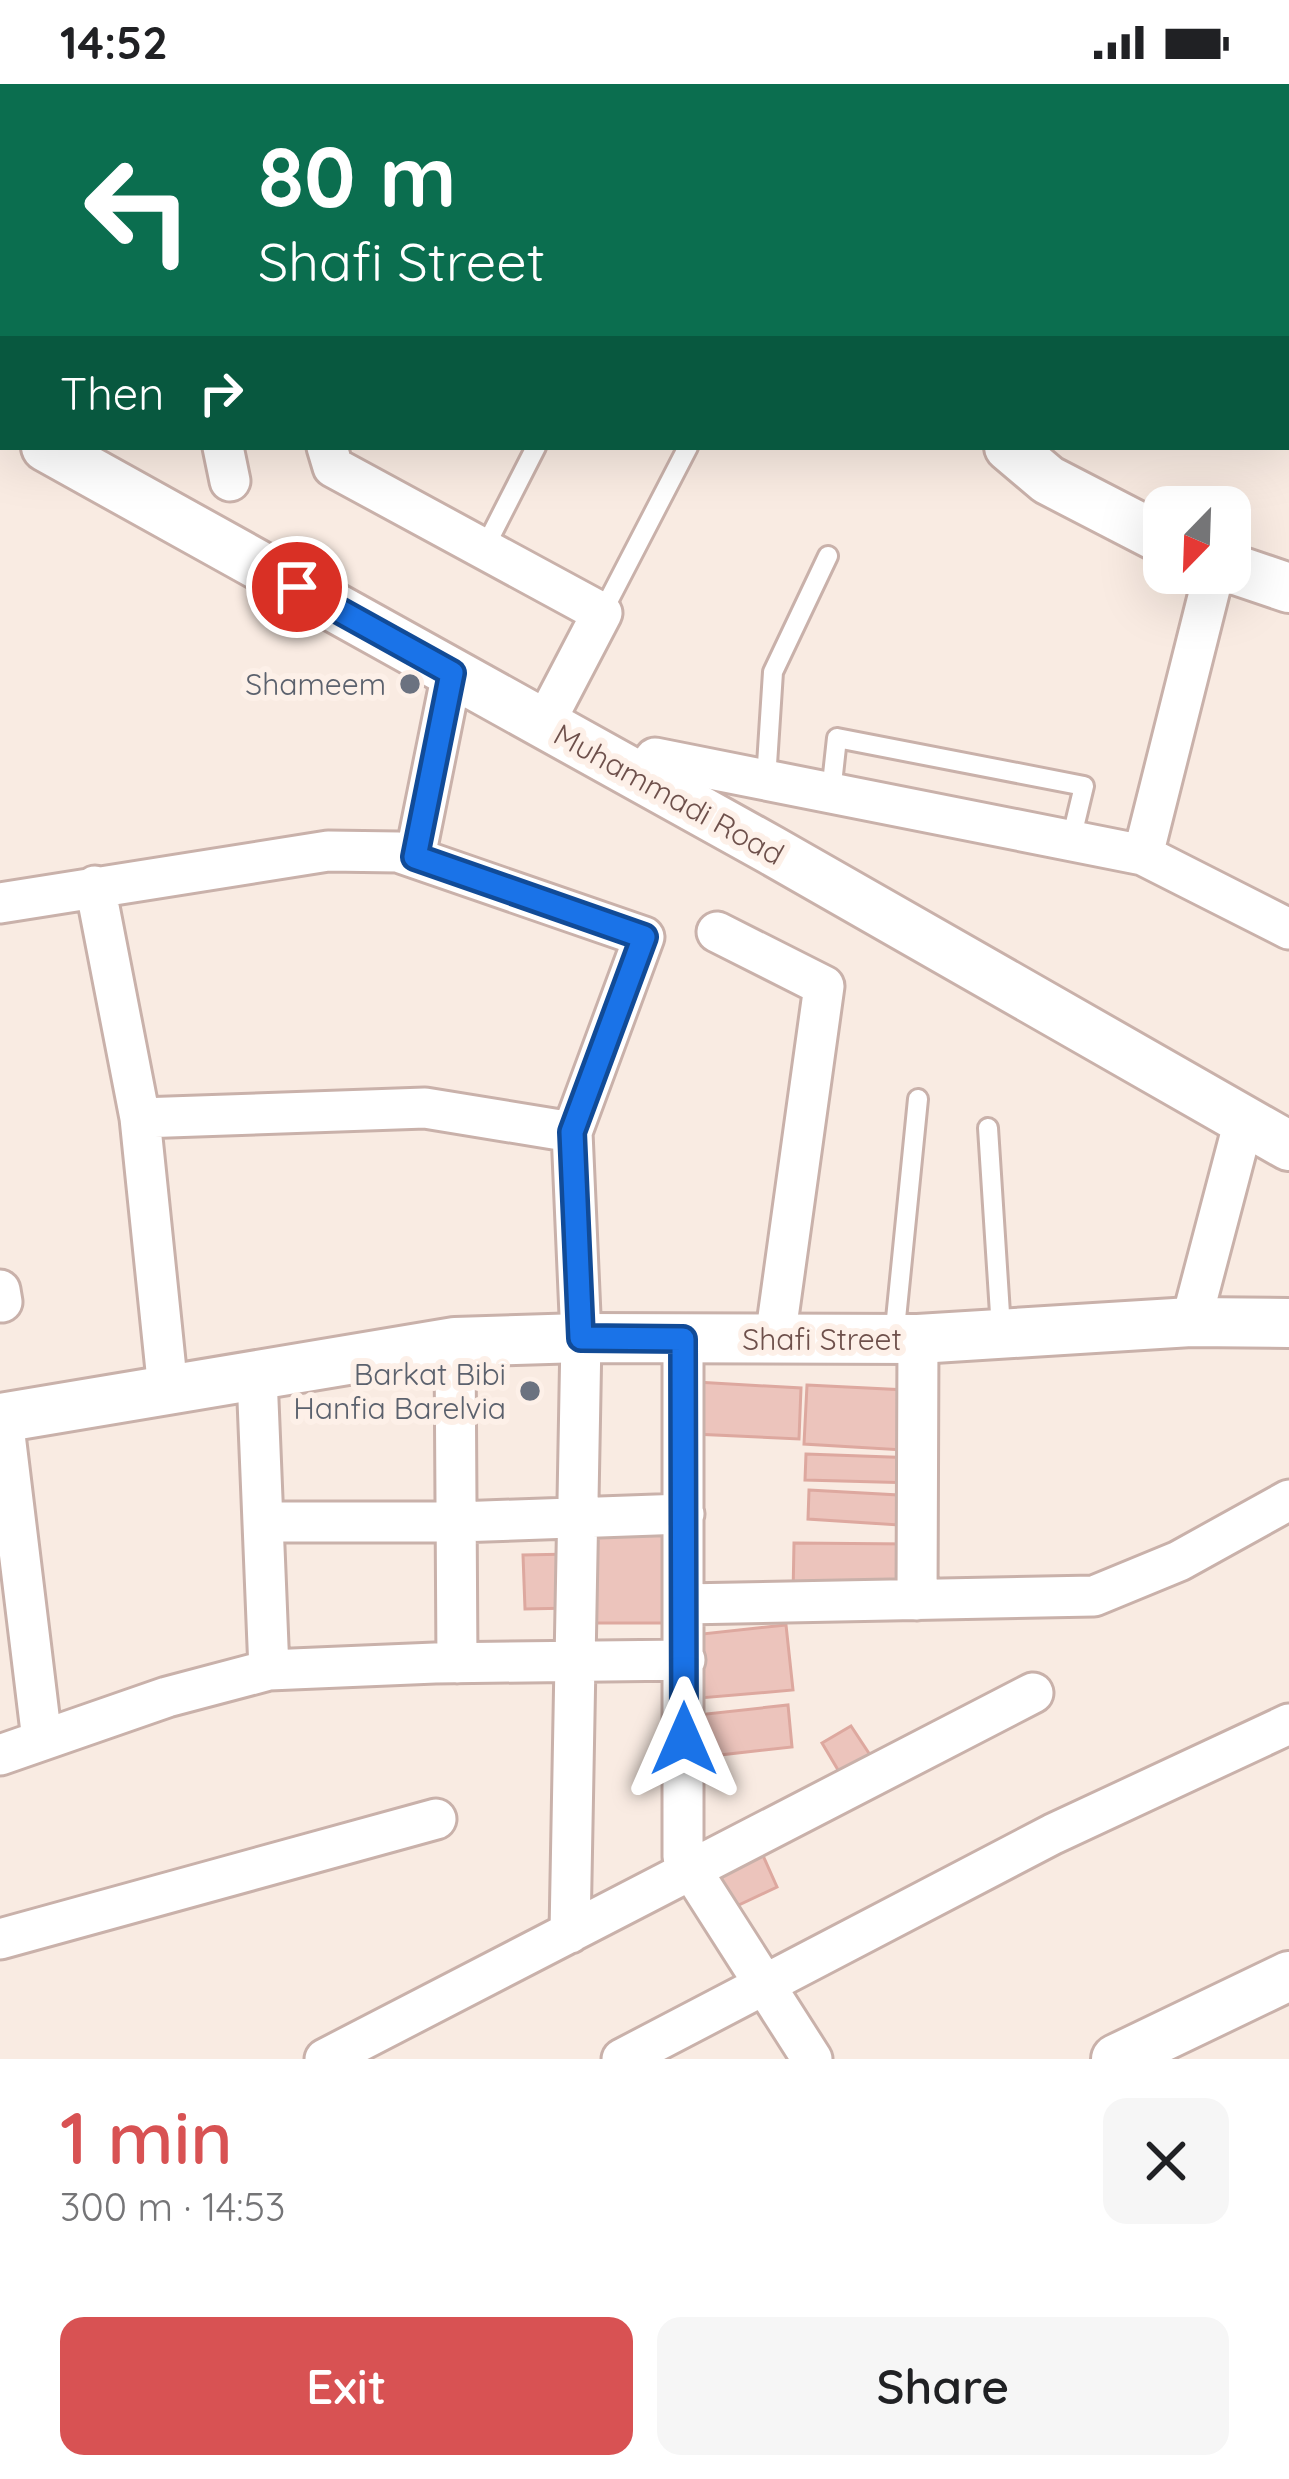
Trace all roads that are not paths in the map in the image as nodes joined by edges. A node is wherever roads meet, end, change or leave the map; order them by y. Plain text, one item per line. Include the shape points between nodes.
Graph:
1 (51, 450) edge
2 (534, 450) edge
3 (686, 450) edge
4 (1013, 450) edge
5 (339, 460) edge
6 (1143, 529) edge
7 (484, 549) junction
8 (828, 556) dead end
9 (1251, 575) edge
10 (1289, 588) edge
11 (1209, 594) edge
12 (602, 613) junction
13 (452, 673) junction
14 (544, 724) junction
15 (641, 778) junction
16 (766, 780) junction
17 (831, 793) junction
18 (1071, 840) junction
19 (1143, 855) junction
20 (415, 857) junction
21 (94, 886) junction
22 (0, 903) edge
23 (1289, 929) edge
24 (717, 932) dead end
25 (918, 1099) dead end
26 (140, 1118) junction
27 (1244, 1121) junction
28 (988, 1128) dead end
29 (572, 1132) junction
30 (1289, 1147) edge
31 (1191, 1322) junction
32 (1289, 1323) edge
33 (1001, 1334) junction
34 (581, 1338) junction
35 (683, 1339) junction
36 (776, 1339) junction
37 (906, 1339) junction
38 (455, 1342) junction
39 (256, 1376) junction
40 (168, 1390) junction
41 (1, 1418) edge
42 (1289, 1500) edge
43 (684, 1514) junction
44 (578, 1518) junction
45 (262, 1522) junction
46 (457, 1522) junction
47 (917, 1600) junction
48 (684, 1604) junction
49 (685, 1660) junction
50 (575, 1661) junction
51 (458, 1663) junction
52 (268, 1670) junction
53 (1033, 1693) dead end
54 (1289, 1724) edge
55 (42, 1740) junction
56 (0, 1755) edge
57 (436, 1819) dead end
58 (692, 1870) junction
59 (570, 1933) junction
60 (0, 1939) edge
61 (1289, 1976) edge
62 (762, 1983) junction
63 (326, 2059) edge
64 (622, 2059) edge
65 (812, 2059) edge
66 (1116, 2059) edge

1 - 13 street, Muhammadi Road
2 - 7 lane
3 - 12 lane
4 - 6 street via 1048,480
5 - 7 street
7 - 12 street
8 - 16 lane via 773,672
9 - 10 street
11 - 19 street
12 - 14 street
13 - 14 street, Muhammadi Road
13 - 20 street
14 - 15 street, Muhammadi Road
15 - 16 street via 655,758
15 - 27 street, Muhammadi Road
16 - 17 street
17 - 18 street
17 - 18 lane via 837,738 1061,781 1084,786
18 - 19 street
19 - 23 street
20 - 21 street via 328,851
20 - 29 street via 644,937
21 - 22 street
21 - 26 street
24 - 36 street via 824,986
25 - 37 lane
26 - 29 street via 425,1108
26 - 40 street
27 - 30 street, Muhammadi Road
27 - 31 street
28 - 33 lane
29 - 34 street
31 - 32 street, Shafi Street
31 - 33 street, Shafi Street
33 - 37 street, Shafi Street
34 - 35 street, Shafi Street
34 - 38 street, Shafi Street
34 - 44 street
35 - 36 street, Shafi Street
35 - 43 street
36 - 37 street, Shafi Street
37 - 47 street
38 - 39 street, Shafi Street
38 - 46 street
39 - 40 street, Shafi Street
39 - 45 street
40 - 41 street, Shafi Street
41 - 55 street
42 - 47 street via 1179,1561 1094,1596
43 - 44 street
43 - 48 street
44 - 46 street
44 - 50 street
45 - 46 street
45 - 52 street
46 - 51 street
47 - 48 street
48 - 49 street
49 - 50 street
49 - 58 street via 683,1857
50 - 51 street
50 - 59 street
51 - 52 street
52 - 55 street
53 - 58 street
54 - 62 street
55 - 56 street
57 - 60 street
58 - 59 street
58 - 62 street
59 - 63 street
61 - 66 street
62 - 64 street
62 - 65 street

